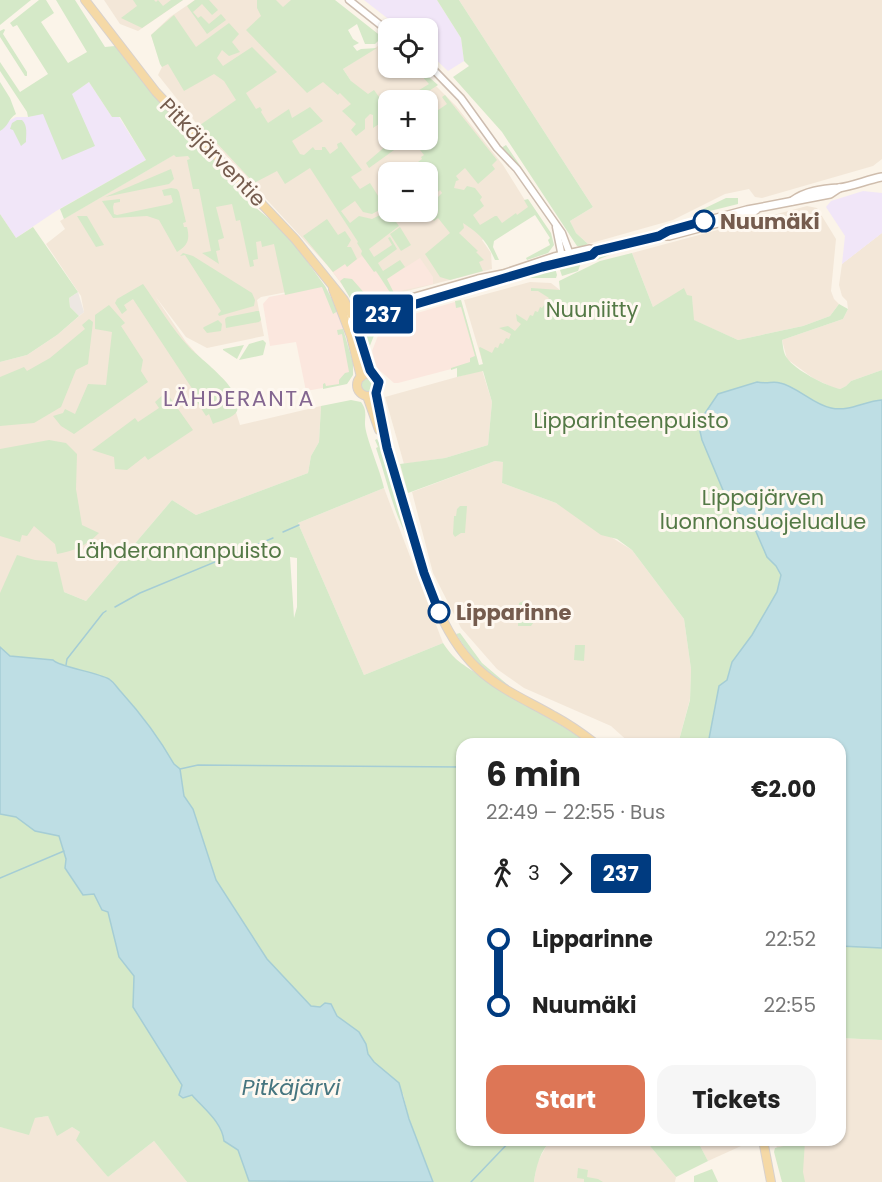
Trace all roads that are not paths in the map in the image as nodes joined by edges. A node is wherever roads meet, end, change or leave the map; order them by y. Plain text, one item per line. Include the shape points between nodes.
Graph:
1 (85, 0) edge
2 (92, 0) edge
3 (349, 0) edge
4 (98, 15) junction
5 (378, 23) edge
6 (438, 74) edge
7 (882, 171) edge
8 (882, 177) edge
9 (869, 179) junction
10 (567, 258) junction
11 (332, 285) junction
12 (354, 318) junction
13 (346, 322) junction
14 (372, 375) junction
15 (361, 377) junction
16 (376, 393) junction
17 (367, 396) junction
18 (387, 448) junction
19 (587, 738) edge
20 (764, 1146) edge
21 (771, 1182) edge

1 - 4 main road, Pitkäjärventie
2 - 4 main road, Pitkäjärventie
3 - 5 street
4 - 11 main road, Pitkäjärventie via 156,92 296,238
6 - 10 street via 517,169 562,233
7 - 9 main road
8 - 9 main road
9 - 10 main road via 800,195 792,201 669,236 590,249
10 - 12 main road
11 - 12 main road, Pitkäjärventie
11 - 13 main road, Pitkäjärventie
12 - 13 main road
12 - 14 main road, Pitkäjärventie
13 - 15 main road, Pitkäjärventie
14 - 15 main road
14 - 16 main road via 379,382
15 - 17 main road via 358,388
16 - 17 main road
16 - 18 main road
17 - 18 main road
18 - 19 main road via 431,591 441,616 467,657 493,681
20 - 21 main road

